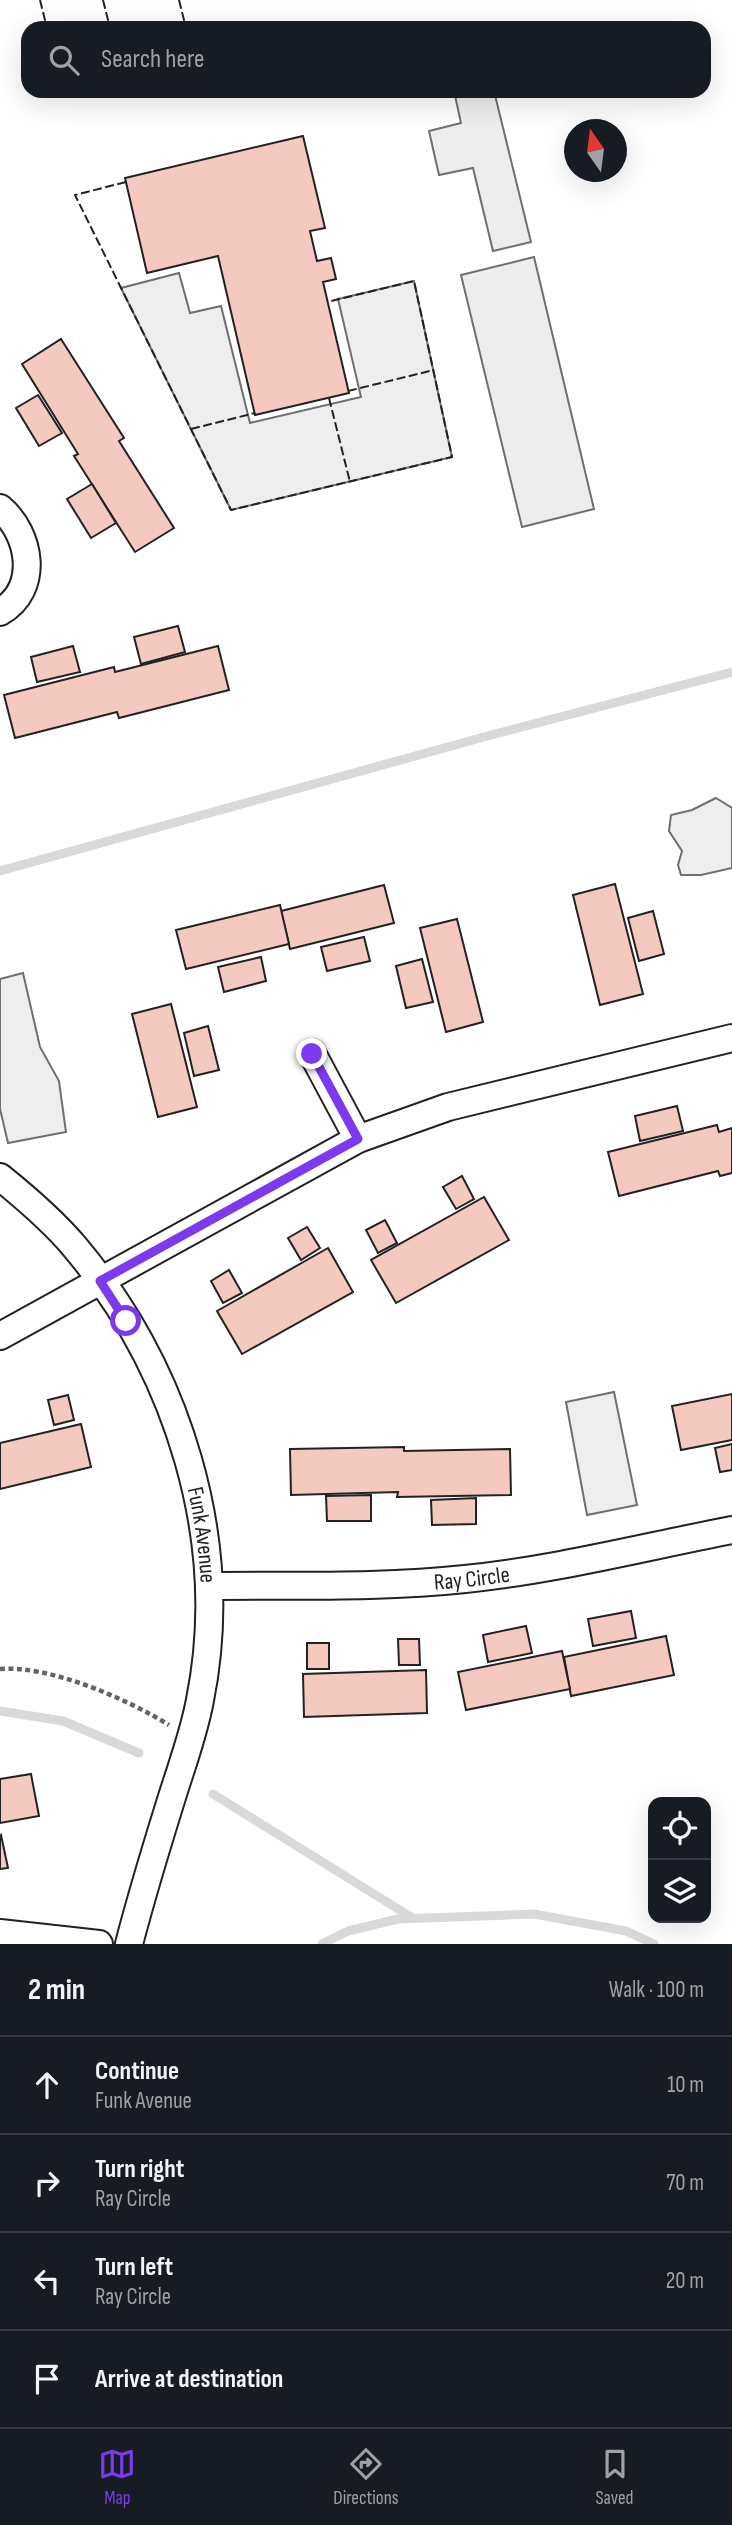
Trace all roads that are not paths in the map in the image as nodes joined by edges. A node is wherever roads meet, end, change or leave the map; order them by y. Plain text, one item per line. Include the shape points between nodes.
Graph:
1 (0, 508) edge
2 (0, 612) edge
3 (732, 1038) edge
4 (312, 1054) dead end
5 (358, 1139) junction
6 (0, 1177) edge
7 (100, 1281) junction
8 (0, 1336) edge
9 (732, 1530) edge
10 (210, 1586) junction
11 (0, 1933) edge
12 (99, 1944) edge
13 (129, 1944) edge

1 - 2 street via 15,525 27,566 21,593
3 - 5 street via 448,1107
4 - 5 street
5 - 7 street
6 - 7 street, Funk Avenue via 74,1245
7 - 8 street
7 - 10 street, Funk Avenue via 146,1354 166,1396 184,1446 206,1539
9 - 10 street, Ray Circle via 468,1579 414,1584
10 - 13 street, Funk Avenue via 205,1666 190,1738
11 - 12 street

